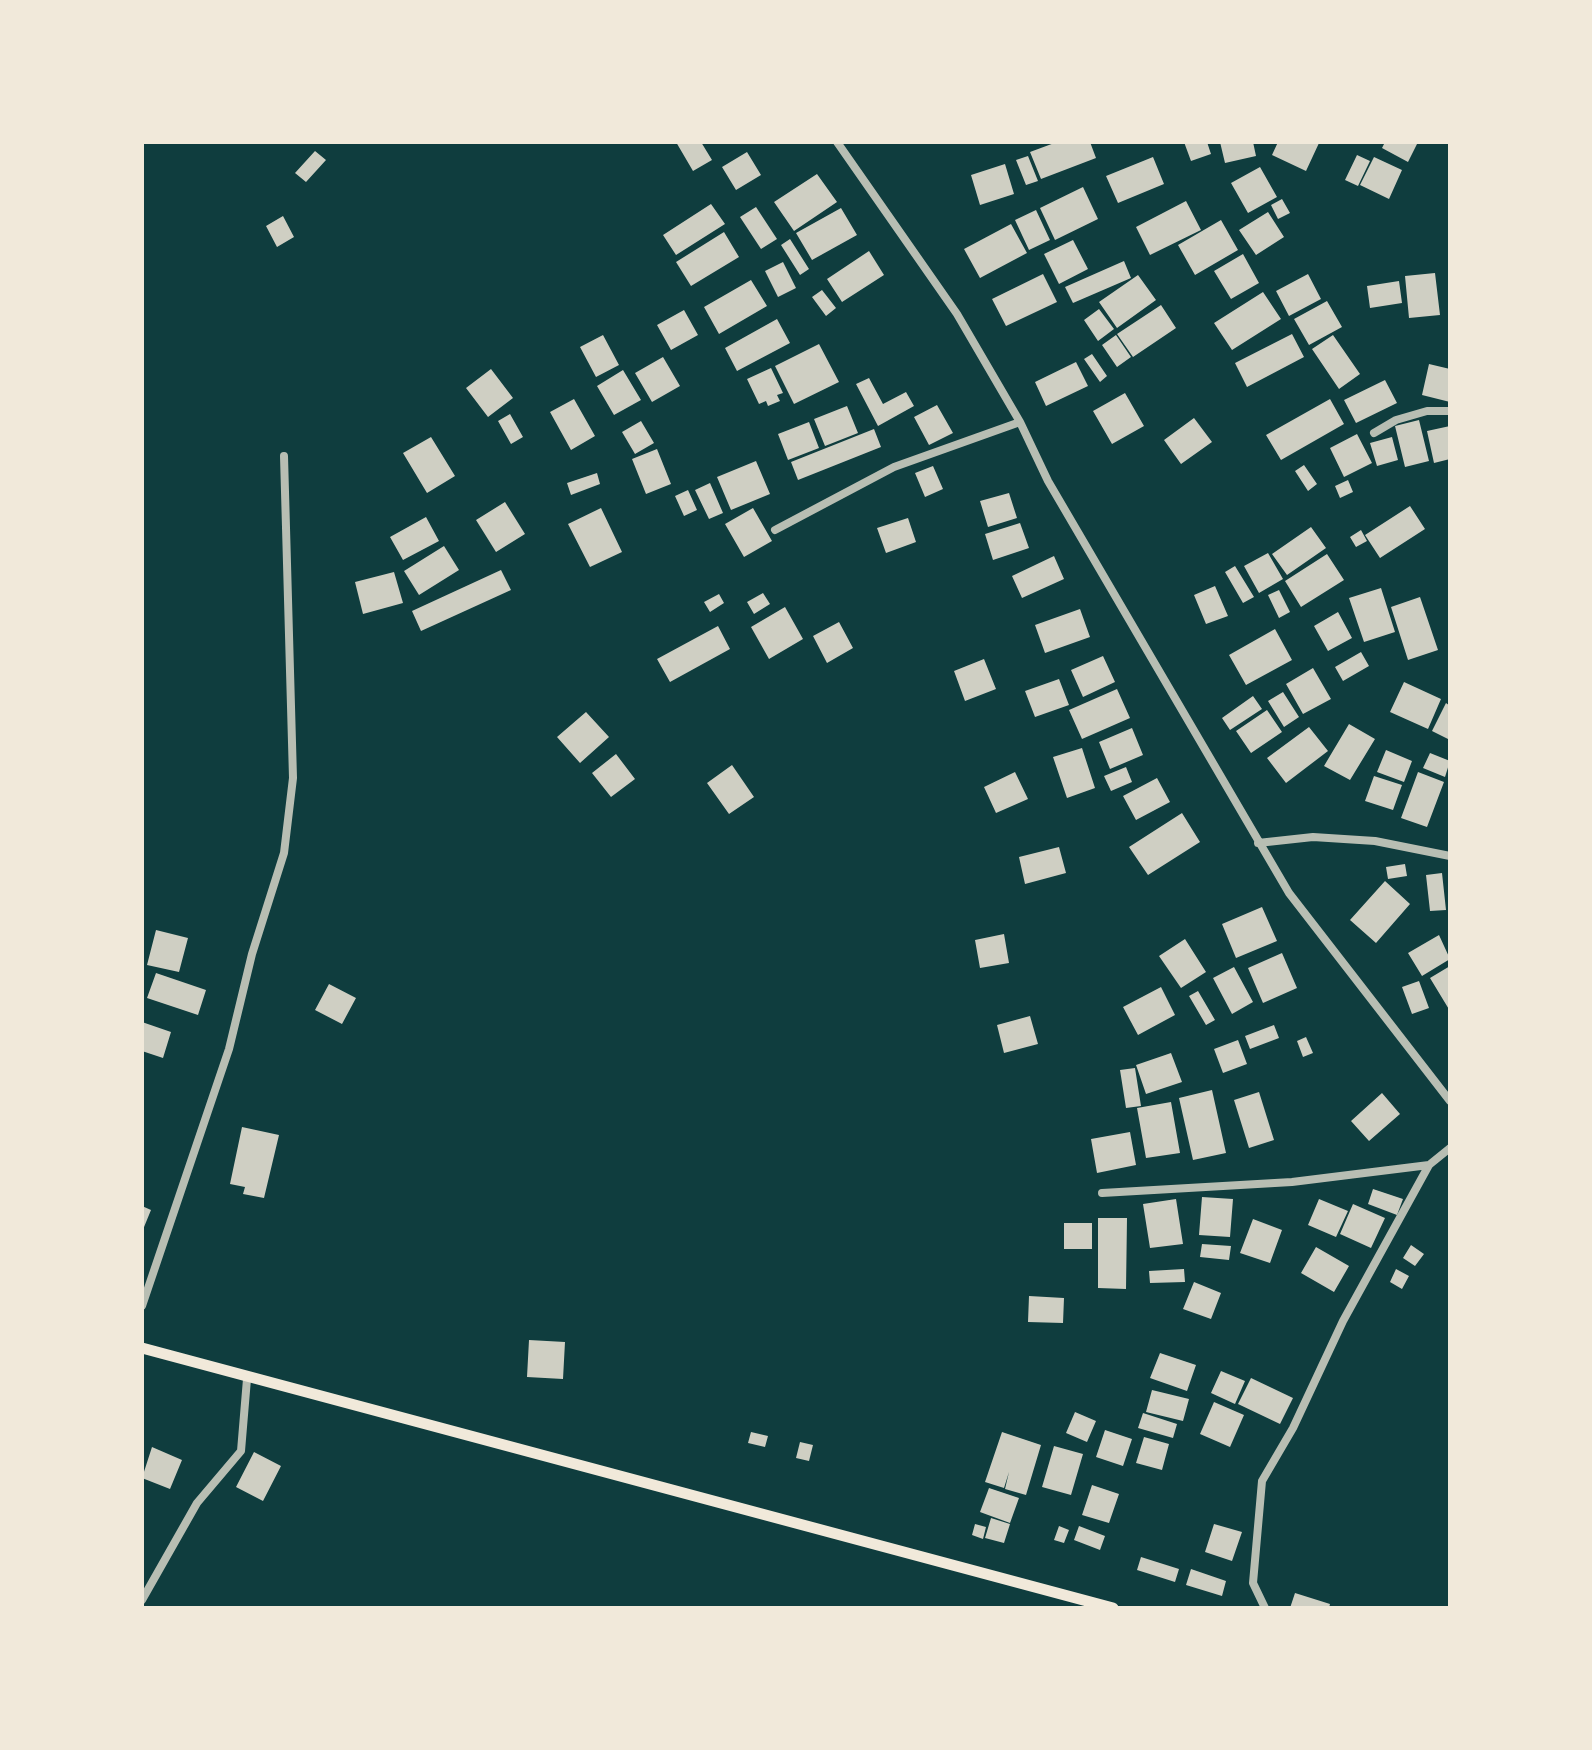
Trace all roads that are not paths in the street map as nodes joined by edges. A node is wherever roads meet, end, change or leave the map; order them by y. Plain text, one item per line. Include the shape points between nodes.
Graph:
1 (837, 142) edge
2 (1450, 411) edge
3 (1020, 422) junction
4 (1374, 433) dead end
5 (284, 456) dead end
6 (775, 530) dead end
7 (1258, 843) junction
8 (1450, 856) edge
9 (1450, 1101) edge
10 (1450, 1148) edge
11 (1429, 1165) junction
12 (1102, 1193) dead end
13 (142, 1306) edge
14 (142, 1348) edge
15 (247, 1379) junction
16 (142, 1600) edge
17 (1113, 1608) edge
18 (1265, 1608) edge

1 - 3 street via 957,314
2 - 4 street via 1427,411
3 - 6 street via 894,467
3 - 7 street via 1048,481
5 - 13 street via 293,778 284,853 229,1049
7 - 8 street via 1313,837 1375,841
7 - 9 street via 1289,893
10 - 11 street
11 - 12 street via 1292,1182
11 - 18 street via 1262,1481 1253,1583
14 - 15 main road
15 - 16 street via 241,1451 197,1503
15 - 17 main road

